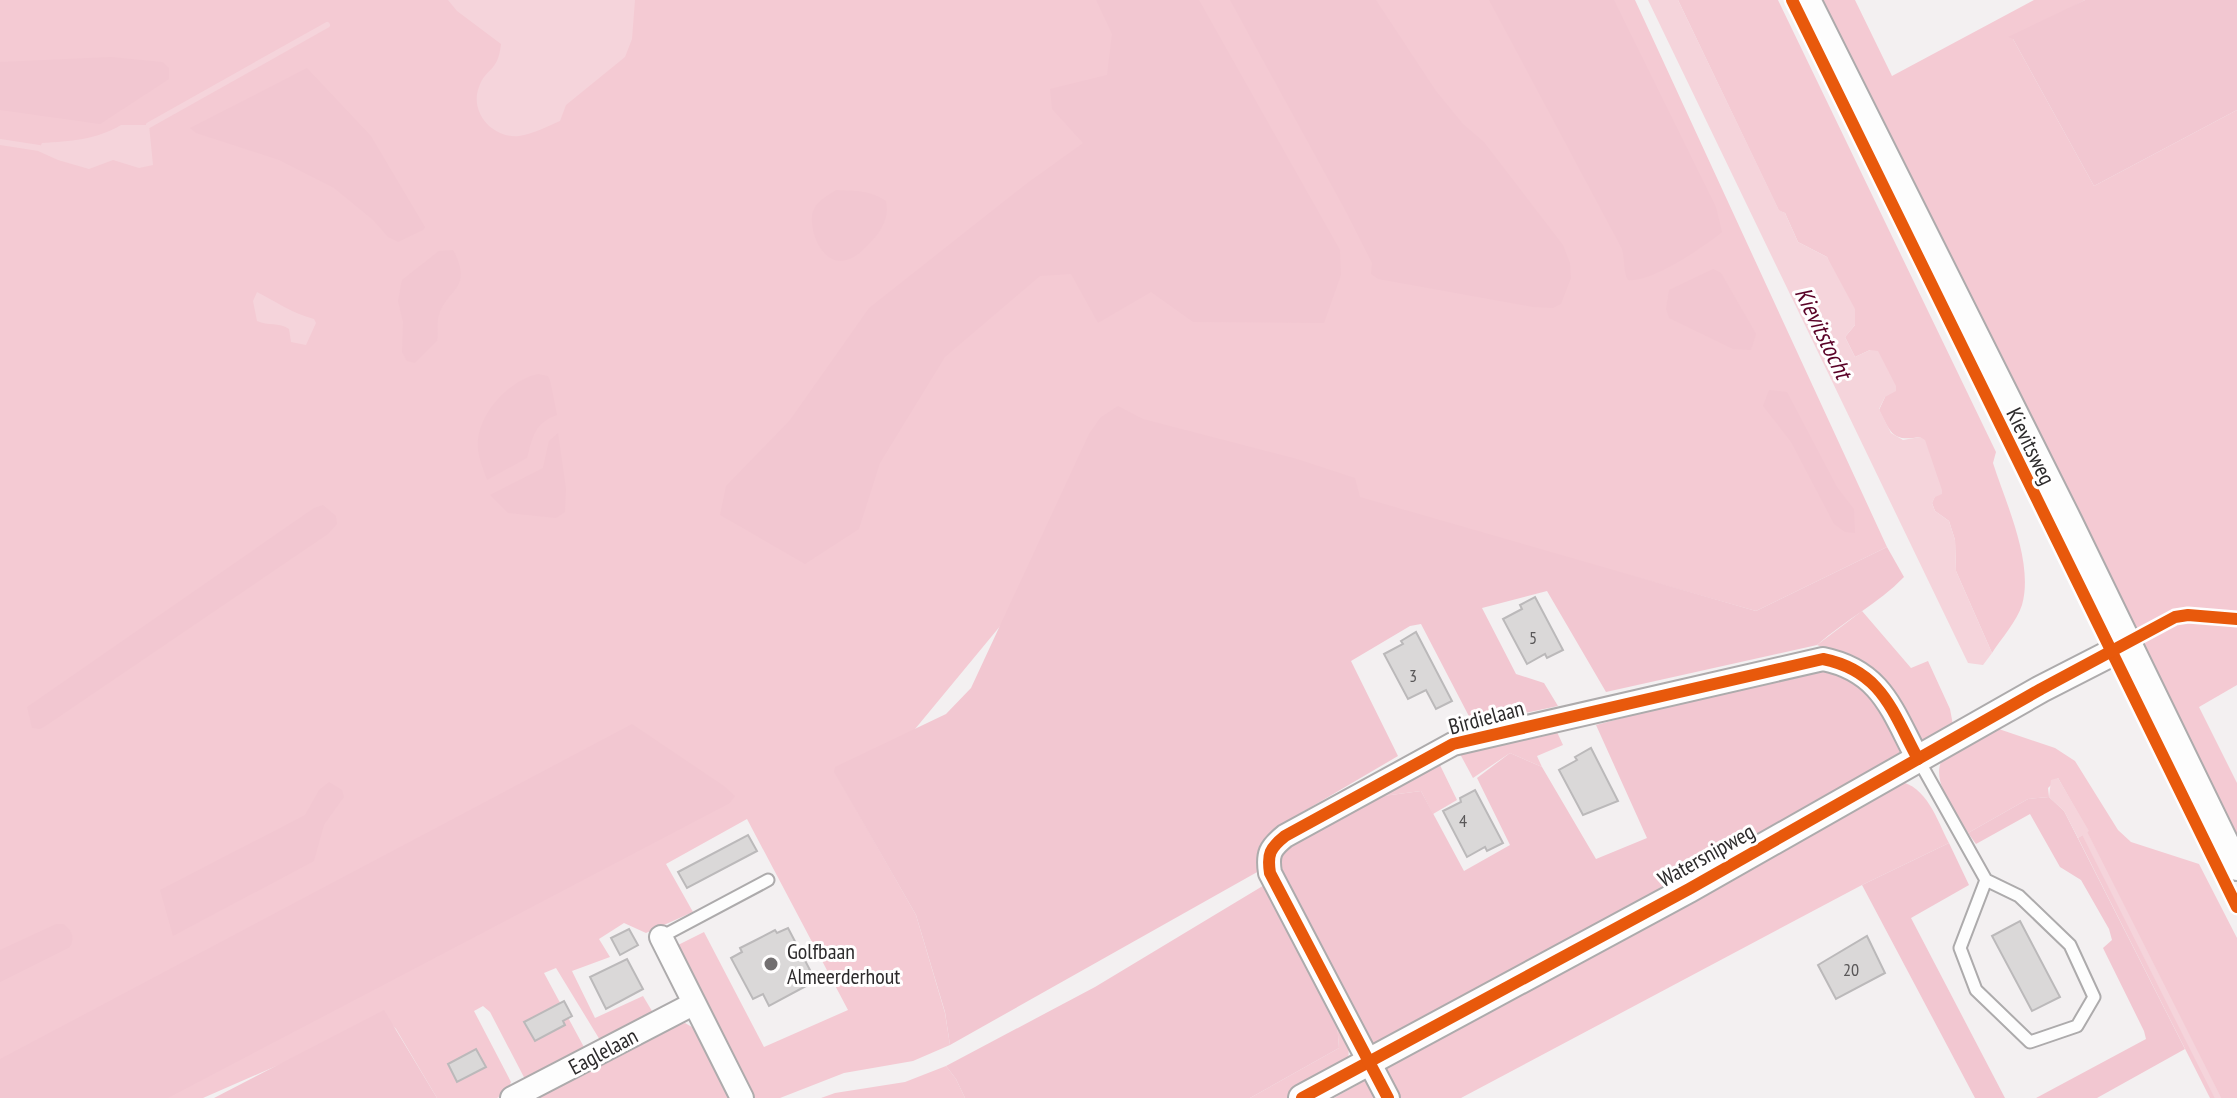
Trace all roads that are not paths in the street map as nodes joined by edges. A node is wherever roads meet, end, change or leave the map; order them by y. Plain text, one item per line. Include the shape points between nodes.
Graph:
1 (1807, 0) edge
2 (2127, 645) junction
3 (1918, 759) junction
4 (2237, 867) edge
5 (768, 880) dead end
6 (1986, 880) junction
7 (661, 937) joint
8 (693, 1004) junction
9 (1367, 1062) junction
10 (512, 1098) edge
11 (742, 1098) edge
12 (1302, 1098) edge
13 (1388, 1098) edge

1 - 2 street, Kievitsweg
2 - 3 street, Watersnipweg
2 - 4 street, Kievitsweg
3 - 6 lane
3 - 9 street, Watersnipweg
3 - 9 street, Birdielaan via 1881,691 1863,673 1823,659 1453,744 1405,769 1285,836 1267,856 1270,873
5 - 7 lane
6 - 6 lane via 2019,896 2070,945 2094,997 2077,1026 2030,1042 1976,990 1960,948
7 - 8 street
8 - 10 street, Eaglelaan
8 - 11 street
9 - 12 street, Watersnipweg
9 - 13 street

